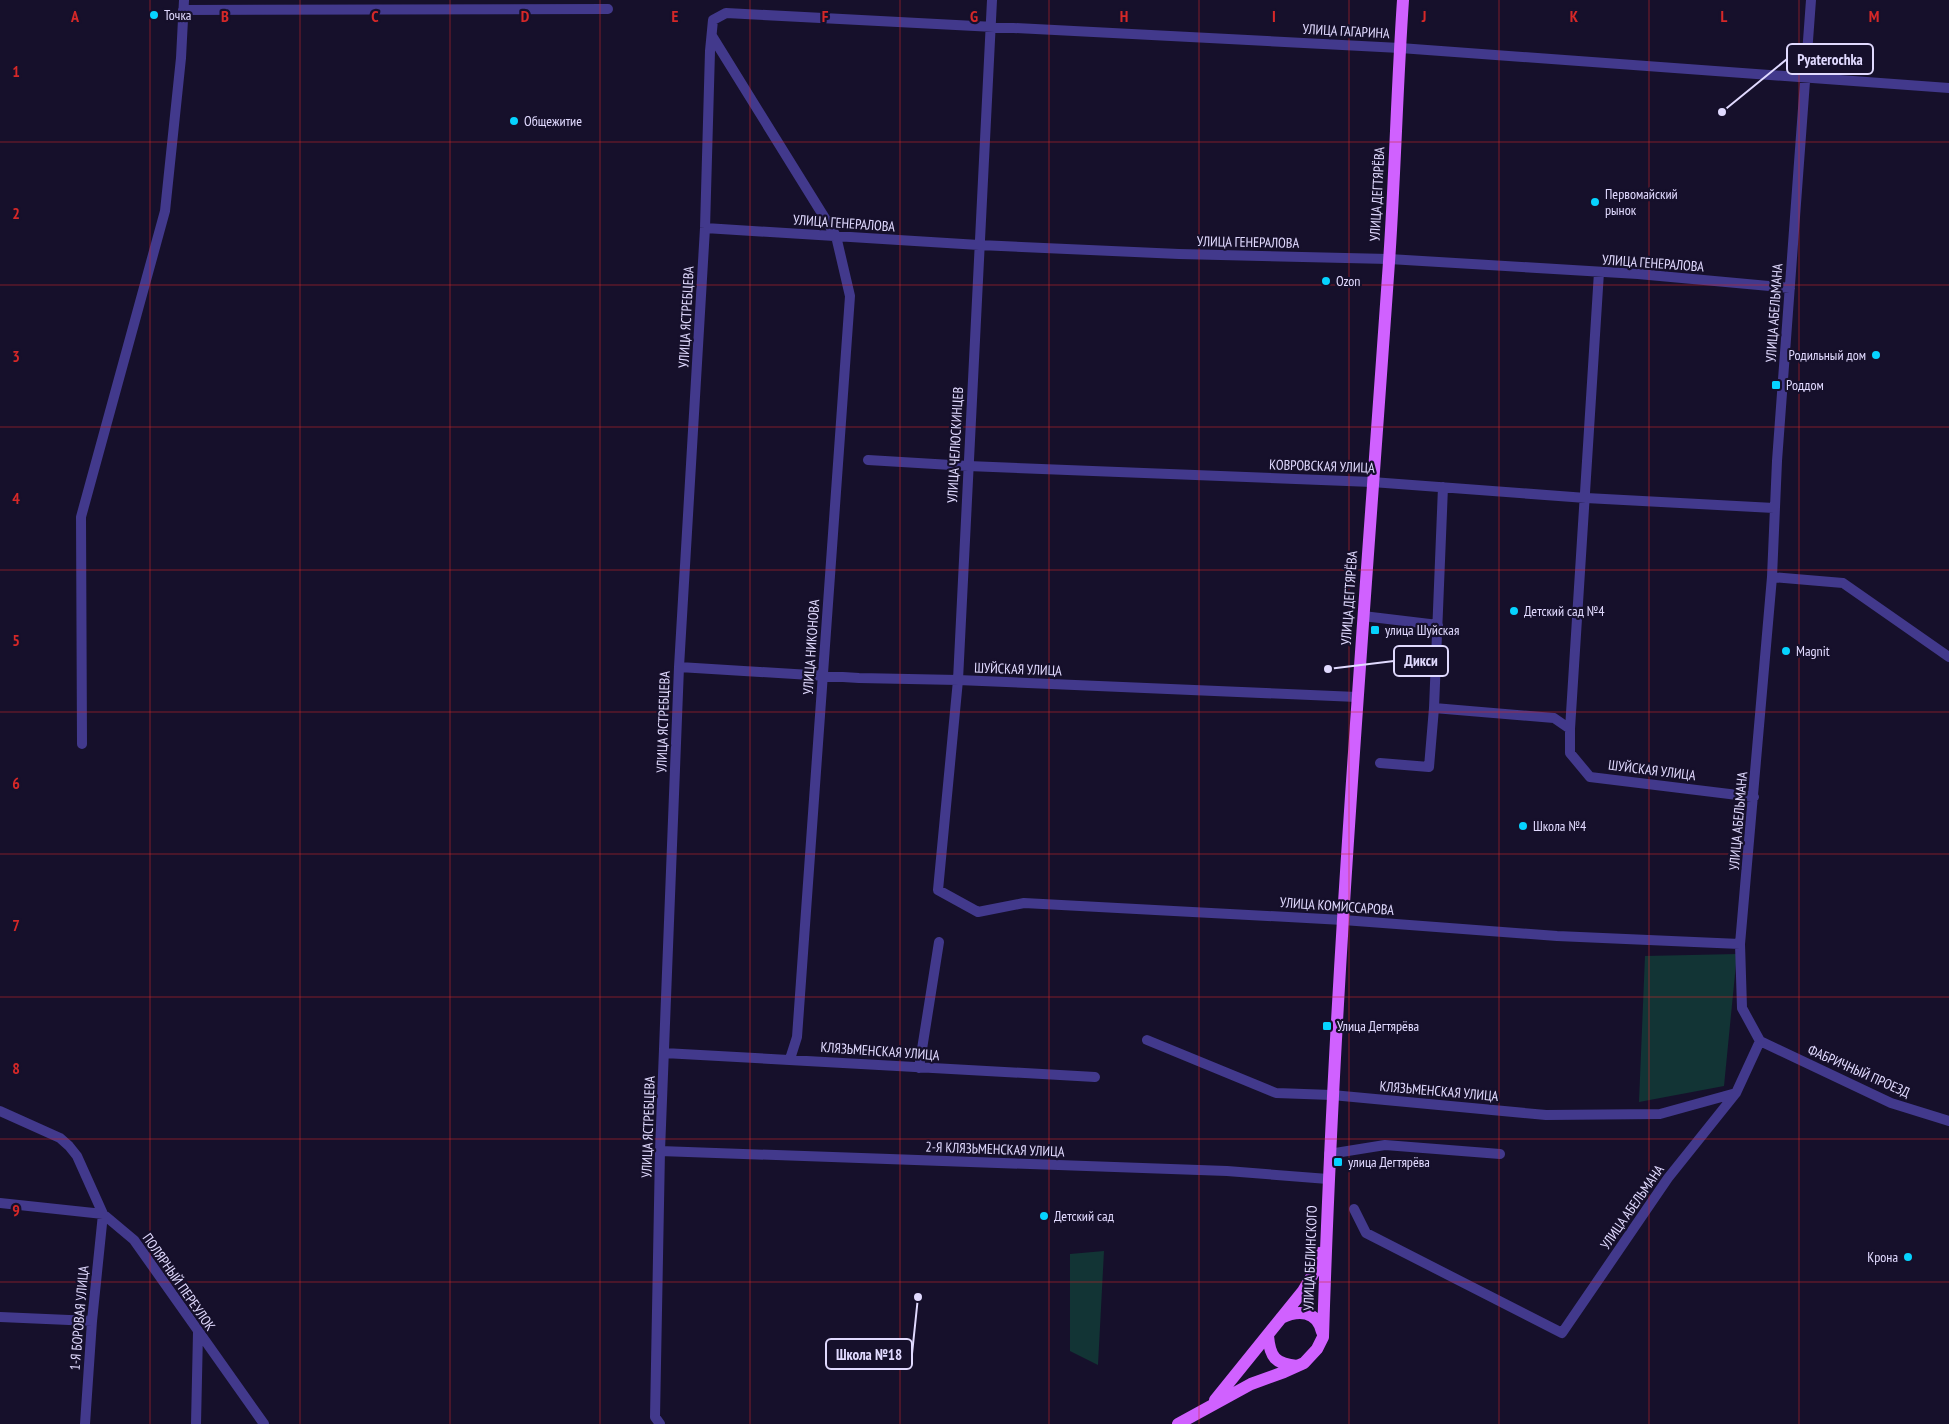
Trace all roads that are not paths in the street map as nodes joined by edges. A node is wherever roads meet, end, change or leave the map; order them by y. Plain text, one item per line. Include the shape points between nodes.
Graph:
1 (992, 0) edge
2 (1403, 0) edge
3 (1811, 0) edge
4 (184, 5) edge
5 (608, 9) dead end
6 (713, 20) joint
7 (990, 27) junction
8 (712, 36) junction
9 (1400, 48) junction
10 (1806, 76) junction
11 (1949, 88) edge
12 (705, 228) junction
13 (836, 236) junction
14 (979, 245) junction
15 (1389, 259) junction
16 (1599, 272) junction
17 (1790, 288) junction
18 (868, 460) dead end
19 (968, 466) junction
20 (1372, 482) junction
21 (1443, 487) junction
22 (1586, 498) junction
23 (1774, 508) junction
24 (1772, 578) junction
25 (1363, 616) junction
26 (1438, 625) junction
27 (1949, 657) edge
28 (679, 667) junction
29 (823, 676) junction
30 (958, 680) junction
31 (1357, 697) junction
32 (1434, 708) junction
33 (1570, 729) junction
34 (82, 744) dead end
35 (1380, 763) dead end
36 (1754, 797) junction
37 (938, 890) joint
38 (1343, 920) junction
39 (939, 942) dead end
40 (1740, 944) junction
41 (1147, 1040) dead end
42 (1760, 1041) junction
43 (664, 1053) junction
44 (790, 1059) junction
45 (920, 1068) junction
46 (1095, 1077) dead end
47 (1736, 1093) junction
48 (1332, 1095) junction
49 (0, 1111) edge
50 (1949, 1121) edge
51 (660, 1151) junction
52 (1329, 1154) junction
53 (1500, 1154) dead end
54 (1328, 1179) junction
55 (1327, 1198) junction
56 (0, 1203) edge
57 (1354, 1209) dead end
58 (103, 1214) junction
59 (0, 1316) edge
60 (1281, 1318) junction
61 (92, 1321) junction
62 (198, 1332) junction
63 (1268, 1336) junction
64 (1323, 1337) junction
65 (1297, 1366) junction
66 (1211, 1405) junction
67 (85, 1424) edge
68 (196, 1424) edge
69 (264, 1424) edge
70 (660, 1424) edge
71 (1178, 1424) edge

1 - 7 street, УЛИЦА ЧЕЛЮСКИНЦЕВ
2 - 9 main road, УЛИЦА ДЕГТЯРЁВА
3 - 10 street, УЛИЦА АБЕЛЬМАНА
4 - 5 street
4 - 34 street via 165,211 81,518
6 - 7 street, УЛИЦА ГАГАРИНА via 726,13
6 - 8 street, УЛИЦА ЯСТРЕБЦЕВА
7 - 9 street, УЛИЦА ГАГАРИНА
7 - 14 street, УЛИЦА ЧЕЛЮСКИНЦЕВ
8 - 12 street, УЛИЦА ЯСТРЕБЦЕВА
8 - 13 street, УЛИЦА НИКОНОВА
9 - 10 street, УЛИЦА ГАГАРИНА
9 - 15 main road, УЛИЦА ДЕГТЯРЁВА
10 - 11 street, УЛИЦА ГАГАРИНА
10 - 17 street, УЛИЦА АБЕЛЬМАНА
12 - 13 street, УЛИЦА ГЕНЕРАЛОВА
12 - 28 street, УЛИЦА ЯСТРЕБЦЕВА
13 - 14 street, УЛИЦА ГЕНЕРАЛОВА
13 - 29 street, УЛИЦА НИКОНОВА via 850,296
14 - 15 street, УЛИЦА ГЕНЕРАЛОВА
14 - 19 street, УЛИЦА ЧЕЛЮСКИНЦЕВ
15 - 16 street, УЛИЦА ГЕНЕРАЛОВА
15 - 20 main road, УЛИЦА ДЕГТЯРЁВА
16 - 17 street, УЛИЦА ГЕНЕРАЛОВА
16 - 22 street, ШУЙСКАЯ УЛИЦА
17 - 23 street, УЛИЦА АБЕЛЬМАНА
18 - 19 street, КОВРОВСКАЯ УЛИЦА
19 - 20 street, КОВРОВСКАЯ УЛИЦА
19 - 30 street, УЛИЦА ЧЕЛЮСКИНЦЕВ
20 - 21 street, КОВРОВСКАЯ УЛИЦА
20 - 25 main road, УЛИЦА ДЕГТЯРЁВА
21 - 22 street, КОВРОВСКАЯ УЛИЦА
21 - 26 street
22 - 23 street, КОВРОВСКАЯ УЛИЦА
22 - 33 street, ШУЙСКАЯ УЛИЦА
23 - 24 street, УЛИЦА АБЕЛЬМАНА
24 - 27 street via 1843,583
24 - 36 street, УЛИЦА АБЕЛЬМАНА
25 - 26 street
25 - 31 main road, УЛИЦА ДЕГТЯРЁВА
26 - 32 street
28 - 29 street, ШУЙСКАЯ УЛИЦА
28 - 43 street, УЛИЦА ЯСТРЕБЦЕВА
29 - 30 street, ШУЙСКАЯ УЛИЦА
29 - 44 street, УЛИЦА НИКОНОВА via 798,1037
30 - 31 street, ШУЙСКАЯ УЛИЦА
30 - 37 street, УЛИЦА ЧЕЛЮСКИНЦЕВ
31 - 38 main road, УЛИЦА ДЕГТЯРЁВА
32 - 33 street via 1554,718
32 - 35 street via 1429,766
33 - 36 street, ШУЙСКАЯ УЛИЦА via 1570,753 1590,777
36 - 40 street, УЛИЦА АБЕЛЬМАНА
37 - 38 street, УЛИЦА КОМИССАРОВА via 978,912 1024,903
38 - 40 street, УЛИЦА КОМИССАРОВА via 1557,936
38 - 48 main road, УЛИЦА ДЕГТЯРЁВА
39 - 45 street
40 - 42 street, УЛИЦА АБЕЛЬМАНА via 1742,1008
41 - 48 street, КЛЯЗЬМЕНСКАЯ УЛИЦА via 1276,1093
42 - 47 street, УЛИЦА АБЕЛЬМАНА
42 - 50 street, ФАБРИЧНЫЙ ПРОЕЗД via 1891,1103
43 - 44 street, КЛЯЗЬМЕНСКАЯ УЛИЦА
43 - 51 street, УЛИЦА ЯСТРЕБЦЕВА
44 - 45 street, КЛЯЗЬМЕНСКАЯ УЛИЦА
45 - 46 street, КЛЯЗЬМЕНСКАЯ УЛИЦА
47 - 48 street, КЛЯЗЬМЕНСКАЯ УЛИЦА via 1660,1114 1546,1115
47 - 57 street, УЛИЦА АБЕЛЬМАНА via 1668,1178 1562,1333 1366,1233
48 - 52 main road, УЛИЦА ДЕГТЯРЁВА
49 - 58 street, ПОЛЯРНЫЙ ПЕРЕУЛОК via 60,1138 70,1146
51 - 54 street, 2-Я КЛЯЗЬМЕНСКАЯ УЛИЦА via 1226,1171
51 - 70 street, УЛИЦА ЯСТРЕБЦЕВА via 655,1416
52 - 53 street via 1385,1144
52 - 54 main road, УЛИЦА ДЕГТЯРЁВА
54 - 55 main road, УЛИЦА ДЕГТЯРЁВА
55 - 60 main road, УЛИЦА БЕЛИНСКОГО via 1316,1270
55 - 64 main road, УЛИЦА БЕЛИНСКОГО
56 - 58 street
58 - 61 street, 1-Я БОРОВАЯ УЛИЦА
58 - 62 street, ПОЛЯРНЫЙ ПЕРЕУЛОК via 134,1240
59 - 61 street
60 - 63 main road, УЛИЦА БЕЛИНСКОГО
60 - 64 main road via 1300,1312 1314,1317
61 - 67 street, 1-Я БОРОВАЯ УЛИЦА
62 - 68 street
62 - 69 street, ПОЛЯРНЫЙ ПЕРЕУЛОК
63 - 65 main road via 1269,1352 1276,1360 1284,1365
63 - 66 main road, УЛИЦА БЕЛИНСКОГО
64 - 65 main road, УЛИЦА БЕЛИНСКОГО via 1317,1350
65 - 66 main road, УЛИЦА БЕЛИНСКОГО via 1251,1384
66 - 71 main road, УЛИЦА БЕЛИНСКОГО

